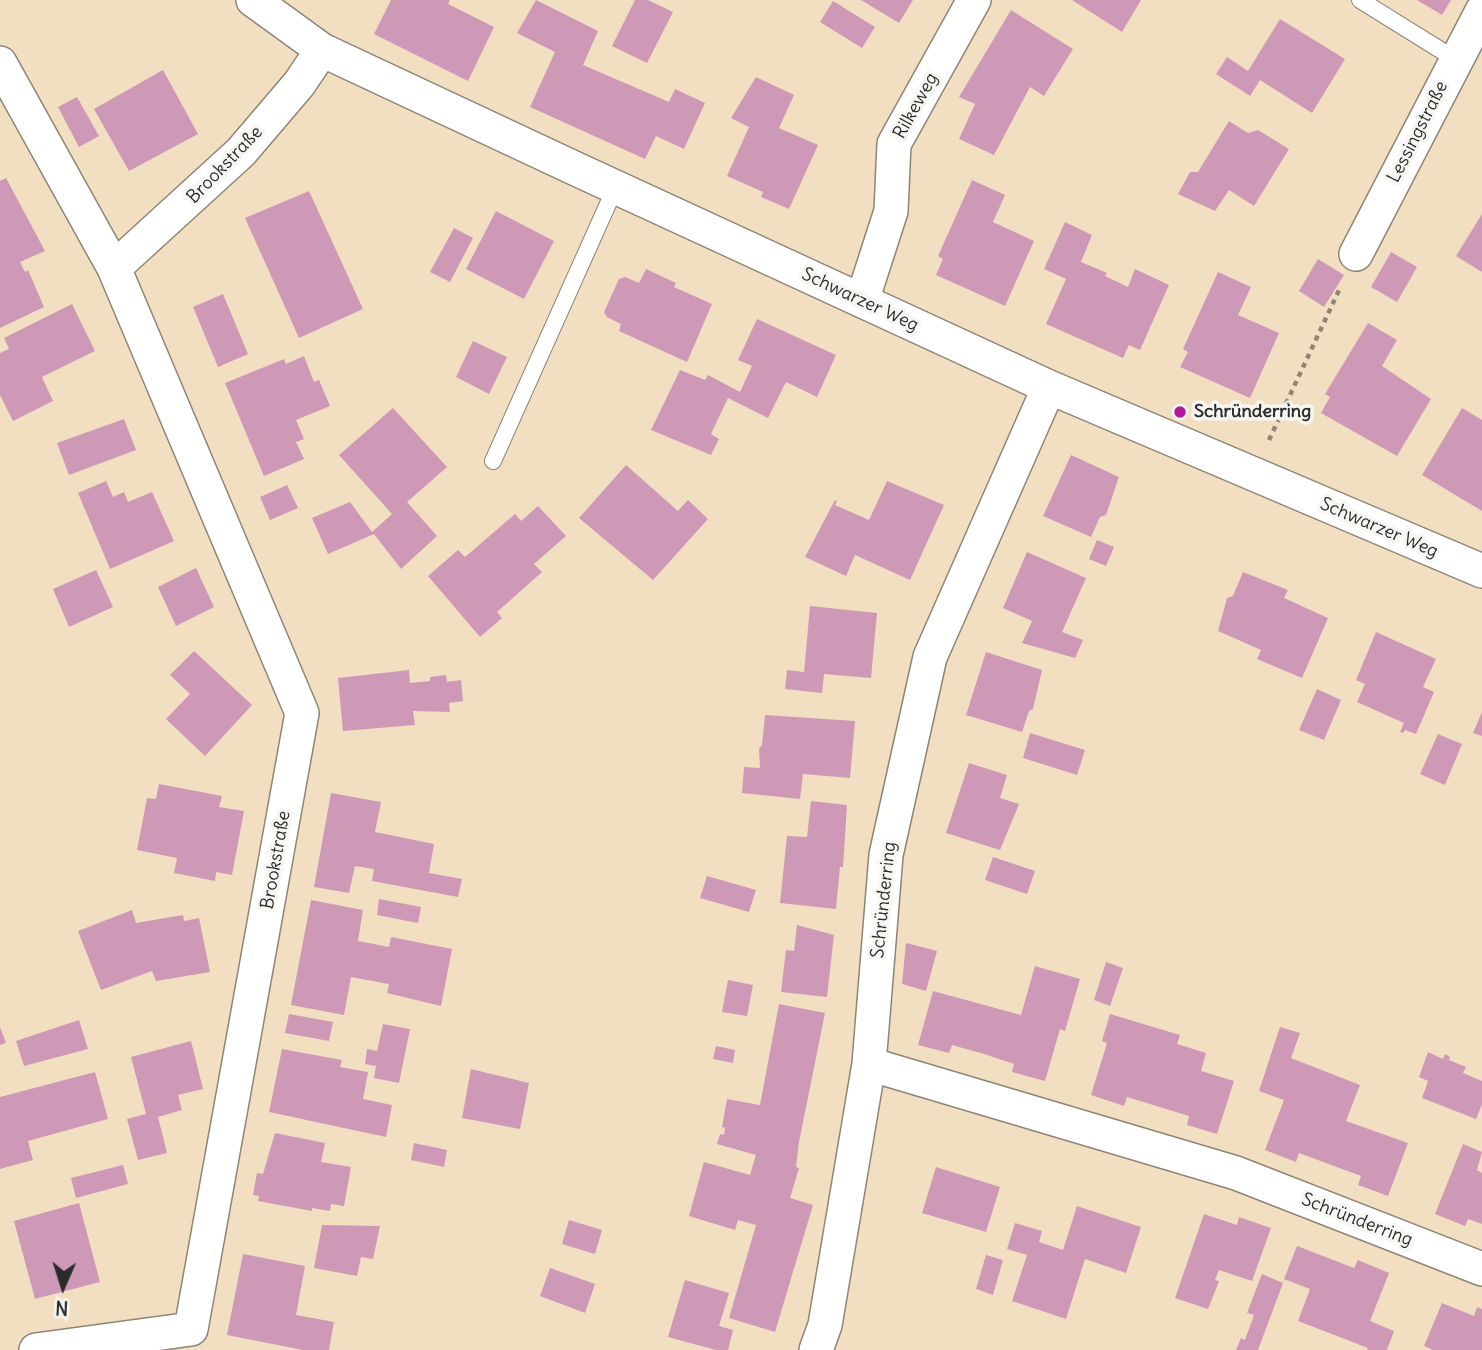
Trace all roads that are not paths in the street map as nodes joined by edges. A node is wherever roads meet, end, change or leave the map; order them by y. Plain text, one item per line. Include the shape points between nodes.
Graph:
1 (253, 0) edge
2 (974, 0) edge
3 (1360, 0) edge
4 (1482, 11) edge
5 (323, 50) junction
6 (1455, 59) junction
7 (0, 63) edge
8 (616, 186) junction
9 (1356, 254) road end
10 (114, 268) junction
11 (862, 301) junction
12 (1049, 387) junction
13 (493, 461) dead end
14 (1482, 571) edge
15 (869, 1064) junction
16 (1482, 1269) edge
17 (36, 1350) edge
18 (816, 1350) edge

1 - 5 street, Schwarzer Weg
2 - 11 street, Rilkeweg via 894,144 891,211
3 - 6 lane
4 - 6 street, Lessingstraße
5 - 8 street, Schwarzer Weg
5 - 10 street, Brookstraße via 241,152
6 - 9 street, Lessingstraße
7 - 10 street, Brookstraße
8 - 11 street, Schwarzer Weg
8 - 13 lane
10 - 17 street, Brookstraße via 302,713 191,1329
11 - 12 street, Schwarzer Weg
12 - 14 street, Schwarzer Weg
12 - 15 street, Schründerring via 930,657 887,855
15 - 16 street, Schründerring via 1236,1173
15 - 18 street, Schründerring via 825,1325

